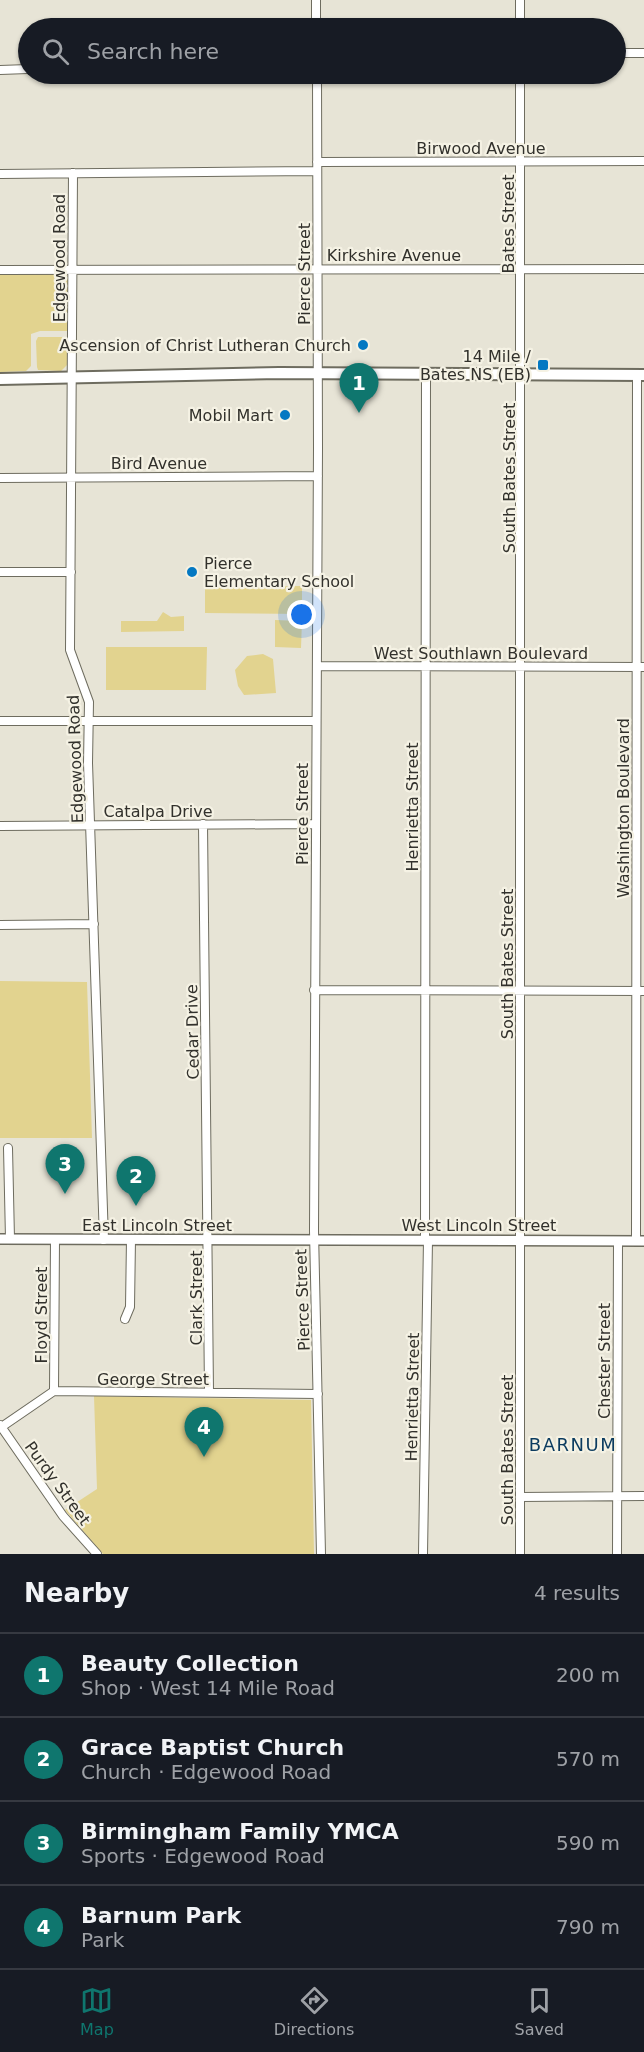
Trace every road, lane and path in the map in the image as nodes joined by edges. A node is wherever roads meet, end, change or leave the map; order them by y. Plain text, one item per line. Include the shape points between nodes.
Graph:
1 (316, 0) edge
2 (520, 0) edge
3 (316, 18) edge
4 (520, 18) edge
5 (626, 53) edge
6 (644, 53) edge
7 (18, 69) edge
8 (0, 70) edge
9 (316, 84) edge
10 (520, 84) edge
11 (521, 161) junction
12 (644, 161) edge
13 (317, 162) junction
14 (317, 171) junction
15 (73, 173) junction
16 (0, 174) edge
17 (317, 268) junction
18 (522, 268) junction
19 (644, 269) edge
20 (0, 270) edge
21 (73, 270) junction
22 (318, 374) junction
23 (426, 374) junction
24 (522, 375) junction
25 (640, 375) edge
26 (72, 378) junction
27 (0, 379) edge
28 (318, 476) junction
29 (72, 477) junction
30 (0, 478) edge
31 (0, 572) edge
32 (71, 572) junction
33 (317, 666) junction
34 (426, 666) junction
35 (521, 667) junction
36 (640, 667) edge
37 (0, 721) edge
38 (89, 721) junction
39 (316, 721) junction
40 (203, 824) junction
41 (315, 824) junction
42 (91, 825) junction
43 (0, 826) edge
44 (94, 924) junction
45 (0, 925) edge
46 (314, 990) junction
47 (425, 991) junction
48 (521, 991) junction
49 (640, 991) edge
50 (8, 1148) dead end
51 (5, 1239) edge
52 (55, 1239) junction
53 (131, 1239) junction
54 (104, 1240) junction
55 (210, 1240) junction
56 (314, 1240) junction
57 (426, 1240) junction
58 (521, 1240) junction
59 (618, 1241) junction
60 (640, 1241) edge
61 (125, 1319) dead end
62 (54, 1391) junction
63 (209, 1392) junction
64 (318, 1394) junction
65 (0, 1427) edge
66 (617, 1496) junction
67 (644, 1496) edge
68 (520, 1497) junction
69 (97, 1554) edge
70 (321, 1554) edge
71 (423, 1554) edge
72 (520, 1554) edge
73 (617, 1554) edge

1 - 3 street
2 - 4 street
5 - 6 street
7 - 8 street
9 - 13 street, Pierce Street
10 - 11 street, Bates Street
11 - 12 street, Birwood Avenue
11 - 13 street, Birwood Avenue
11 - 18 street, Bates Street
13 - 14 street, Pierce Street
14 - 15 street
14 - 17 street, Pierce Street
15 - 16 street
15 - 21 street, Edgewood Road
17 - 18 street, Kirkshire Avenue
17 - 21 street, Kirkshire Avenue
17 - 22 street, Pierce Street
18 - 19 street, Kirkshire Avenue
18 - 24 street, Bates Street
20 - 21 street, Kirkshire Avenue
21 - 26 street, Edgewood Road
22 - 23 main road
22 - 26 main road
22 - 28 street, Pierce Street
23 - 24 main road
23 - 34 street, Henrietta Street
24 - 25 main road
24 - 35 street, South Bates Street
25 - 36 street, Washington Boulevard
26 - 27 main road
26 - 29 street, Edgewood Road
28 - 29 street, Bird Avenue
28 - 33 street, Pierce Street
29 - 30 street, Bird Avenue
29 - 32 street, Edgewood Road
31 - 32 street
32 - 38 street, Edgewood Road via 70,650 87,693
33 - 34 street, West Southlawn Boulevard
33 - 39 street, Pierce Street
34 - 35 street, West Southlawn Boulevard
34 - 47 street, Henrietta Street
35 - 36 street, West Southlawn Boulevard
35 - 48 street, South Bates Street
36 - 49 street, Washington Boulevard
37 - 38 street
38 - 39 street
38 - 42 street, Edgewood Road
39 - 41 street, Pierce Street
40 - 41 street, Catalpa Drive
40 - 42 street, Catalpa Drive
40 - 55 street, Cedar Drive
41 - 46 street, Pierce Street
42 - 43 street, Catalpa Drive
42 - 44 street, Edgewood Road
44 - 45 street
44 - 54 street, Edgewood Road
46 - 47 street
46 - 56 street, Pierce Street
47 - 48 street
47 - 57 street, Henrietta Street
48 - 49 street
48 - 58 street, South Bates Street
49 - 60 street, Washington Boulevard
50 - 51 street
51 - 52 street, East Lincoln Street
52 - 54 street, East Lincoln Street
52 - 62 street, Floyd Street
53 - 54 street, East Lincoln Street
53 - 55 street, East Lincoln Street
53 - 61 street via 130,1307
55 - 56 street, East Lincoln Street
55 - 63 street, Clark Street
56 - 57 street, West Lincoln Street
56 - 64 street, Pierce Street
57 - 58 street, West Lincoln Street
57 - 71 street, Henrietta Street
58 - 59 street, West Lincoln Street
58 - 68 street, South Bates Street
59 - 60 street, West Lincoln Street
59 - 66 street, Chester Street
62 - 63 street, George Street
62 - 65 street
63 - 64 street, George Street
64 - 70 street, Pierce Street
65 - 69 street, Purdy Street via 63,1516
66 - 67 street
66 - 68 street
66 - 73 street, Chester Street
68 - 72 street, South Bates Street

